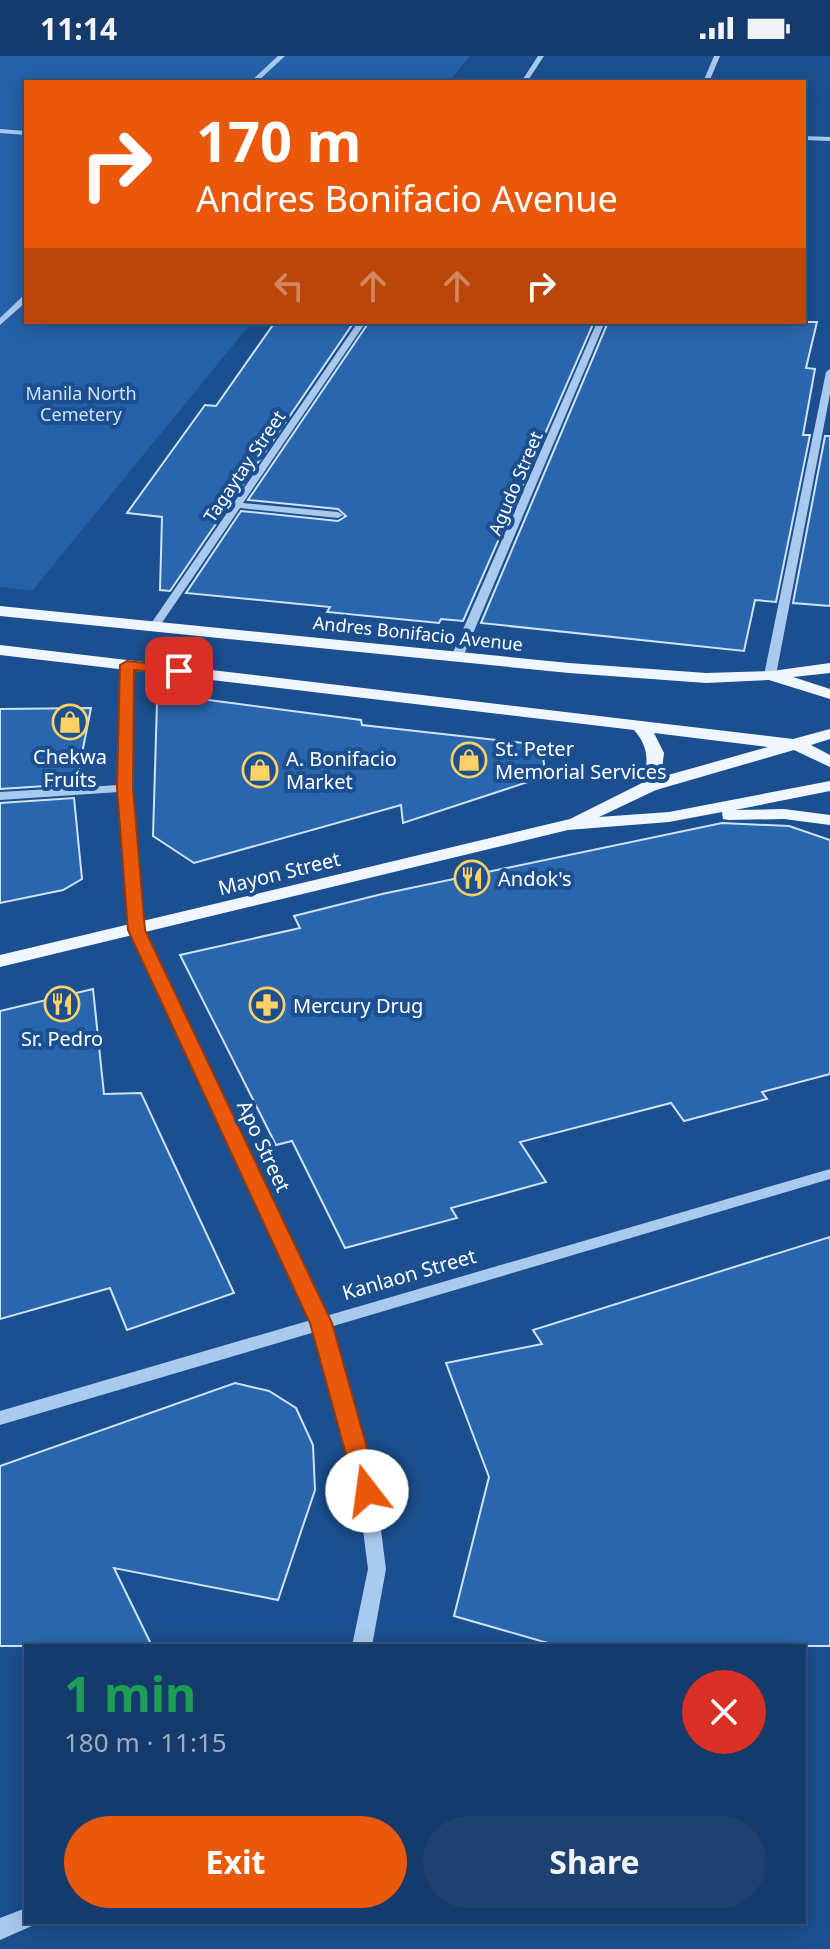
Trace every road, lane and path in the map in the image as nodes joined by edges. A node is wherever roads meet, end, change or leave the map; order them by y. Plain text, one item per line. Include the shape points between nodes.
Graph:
1 (282, 56) edge
2 (541, 56) edge
3 (717, 56) edge
4 (255, 80) edge
5 (525, 80) edge
6 (707, 80) edge
7 (0, 131) edge
8 (24, 133) edge
9 (806, 138) edge
10 (830, 139) edge
11 (24, 300) edge
12 (0, 323) edge
13 (361, 324) edge
14 (600, 324) edge
15 (830, 372) edge
16 (237, 505) junction
17 (338, 515) dead end
18 (0, 611) edge
19 (153, 628) junction
20 (0, 650) edge
21 (457, 657) junction
22 (127, 665) junction
23 (830, 668) edge
24 (770, 675) junction
25 (830, 694) edge
26 (638, 725) junction
27 (830, 734) edge
28 (798, 745) junction
29 (830, 762) edge
30 (650, 786) junction
31 (830, 786) edge
32 (125, 788) junction
33 (0, 796) edge
34 (669, 817) junction
35 (830, 820) edge
36 (568, 825) junction
37 (137, 930) junction
38 (0, 961) edge
39 (830, 1174) edge
40 (321, 1323) junction
41 (0, 1418) edge
42 (362, 1644) edge
43 (24, 1919) edge
44 (0, 1929) edge

1 - 4 street
2 - 5 street
3 - 6 street
7 - 8 street
9 - 10 street
11 - 12 street
13 - 16 street, Tagaytay Street
14 - 21 street, Agudo Street
15 - 24 street
16 - 17 street
16 - 19 street, Tagaytay Street
18 - 19 main road, Andres Bonifacio Avenue
19 - 21 main road, Andres Bonifacio Avenue
20 - 22 main road
21 - 24 main road, Andres Bonifacio Avenue via 706,678
22 - 26 main road
22 - 32 street, Apo Street
23 - 24 main road
24 - 25 main road, Andres Bonifacio Avenue
26 - 28 main road
26 - 30 main road via 652,739 657,764
27 - 28 main road
28 - 29 main road
28 - 30 main road, Mayon Street
30 - 36 main road, Mayon Street
31 - 34 main road, Mayon Street
32 - 33 street
32 - 37 street, Apo Street
34 - 35 main road via 784,814
34 - 36 main road, Mayon Street
36 - 37 main road, Mayon Street
37 - 38 main road, Mayon Street
37 - 40 street, Apo Street
39 - 40 street, Kanlaon Street
40 - 41 street, Kanlaon Street
40 - 42 street, Apo Street via 367,1491 377,1569
43 - 44 street

